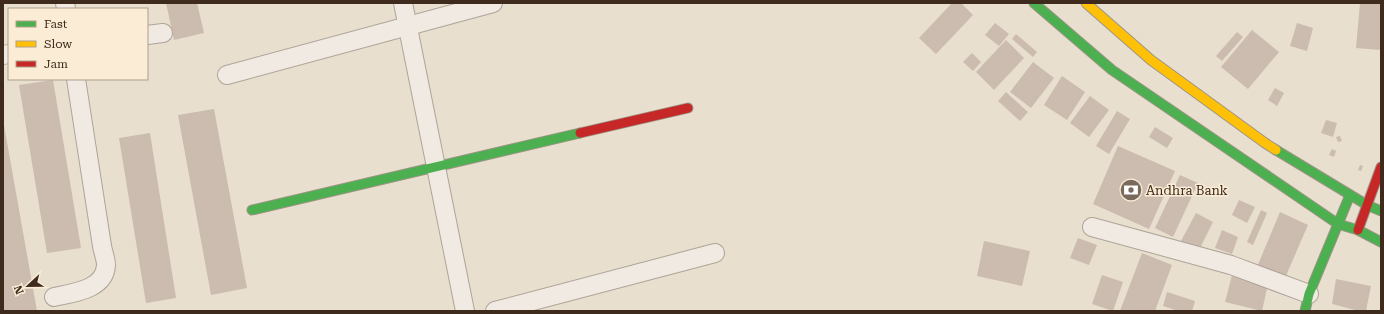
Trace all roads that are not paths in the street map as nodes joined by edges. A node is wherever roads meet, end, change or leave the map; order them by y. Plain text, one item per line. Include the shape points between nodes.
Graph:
1 (402, 3) edge
2 (493, 3) edge
3 (1034, 3) edge
4 (1086, 3) edge
5 (408, 26) junction
6 (227, 75) dead end
7 (76, 80) edge
8 (688, 108) dead end
9 (436, 167) junction
10 (1381, 167) edge
11 (1350, 195) junction
12 (1367, 205) junction
13 (252, 210) dead end
14 (1381, 212) edge
15 (1338, 224) junction
16 (1092, 227) dead end
17 (1358, 230) junction
18 (1381, 242) edge
19 (715, 253) dead end
20 (54, 297) dead end
21 (1307, 302) edge
22 (465, 311) edge
23 (495, 311) edge

1 - 5 street
2 - 5 street
3 - 15 main road via 1112,70
4 - 11 main road via 1151,60 1214,106 1265,143
5 - 6 street
5 - 9 street
7 - 20 street via 106,265 102,278 87,289
8 - 9 main road
9 - 13 main road
9 - 22 street
10 - 12 main road
11 - 12 main road
11 - 15 main road
12 - 14 main road
12 - 17 main road
15 - 17 main road
15 - 21 main road
16 - 21 street via 1231,265
17 - 18 main road
19 - 23 street

